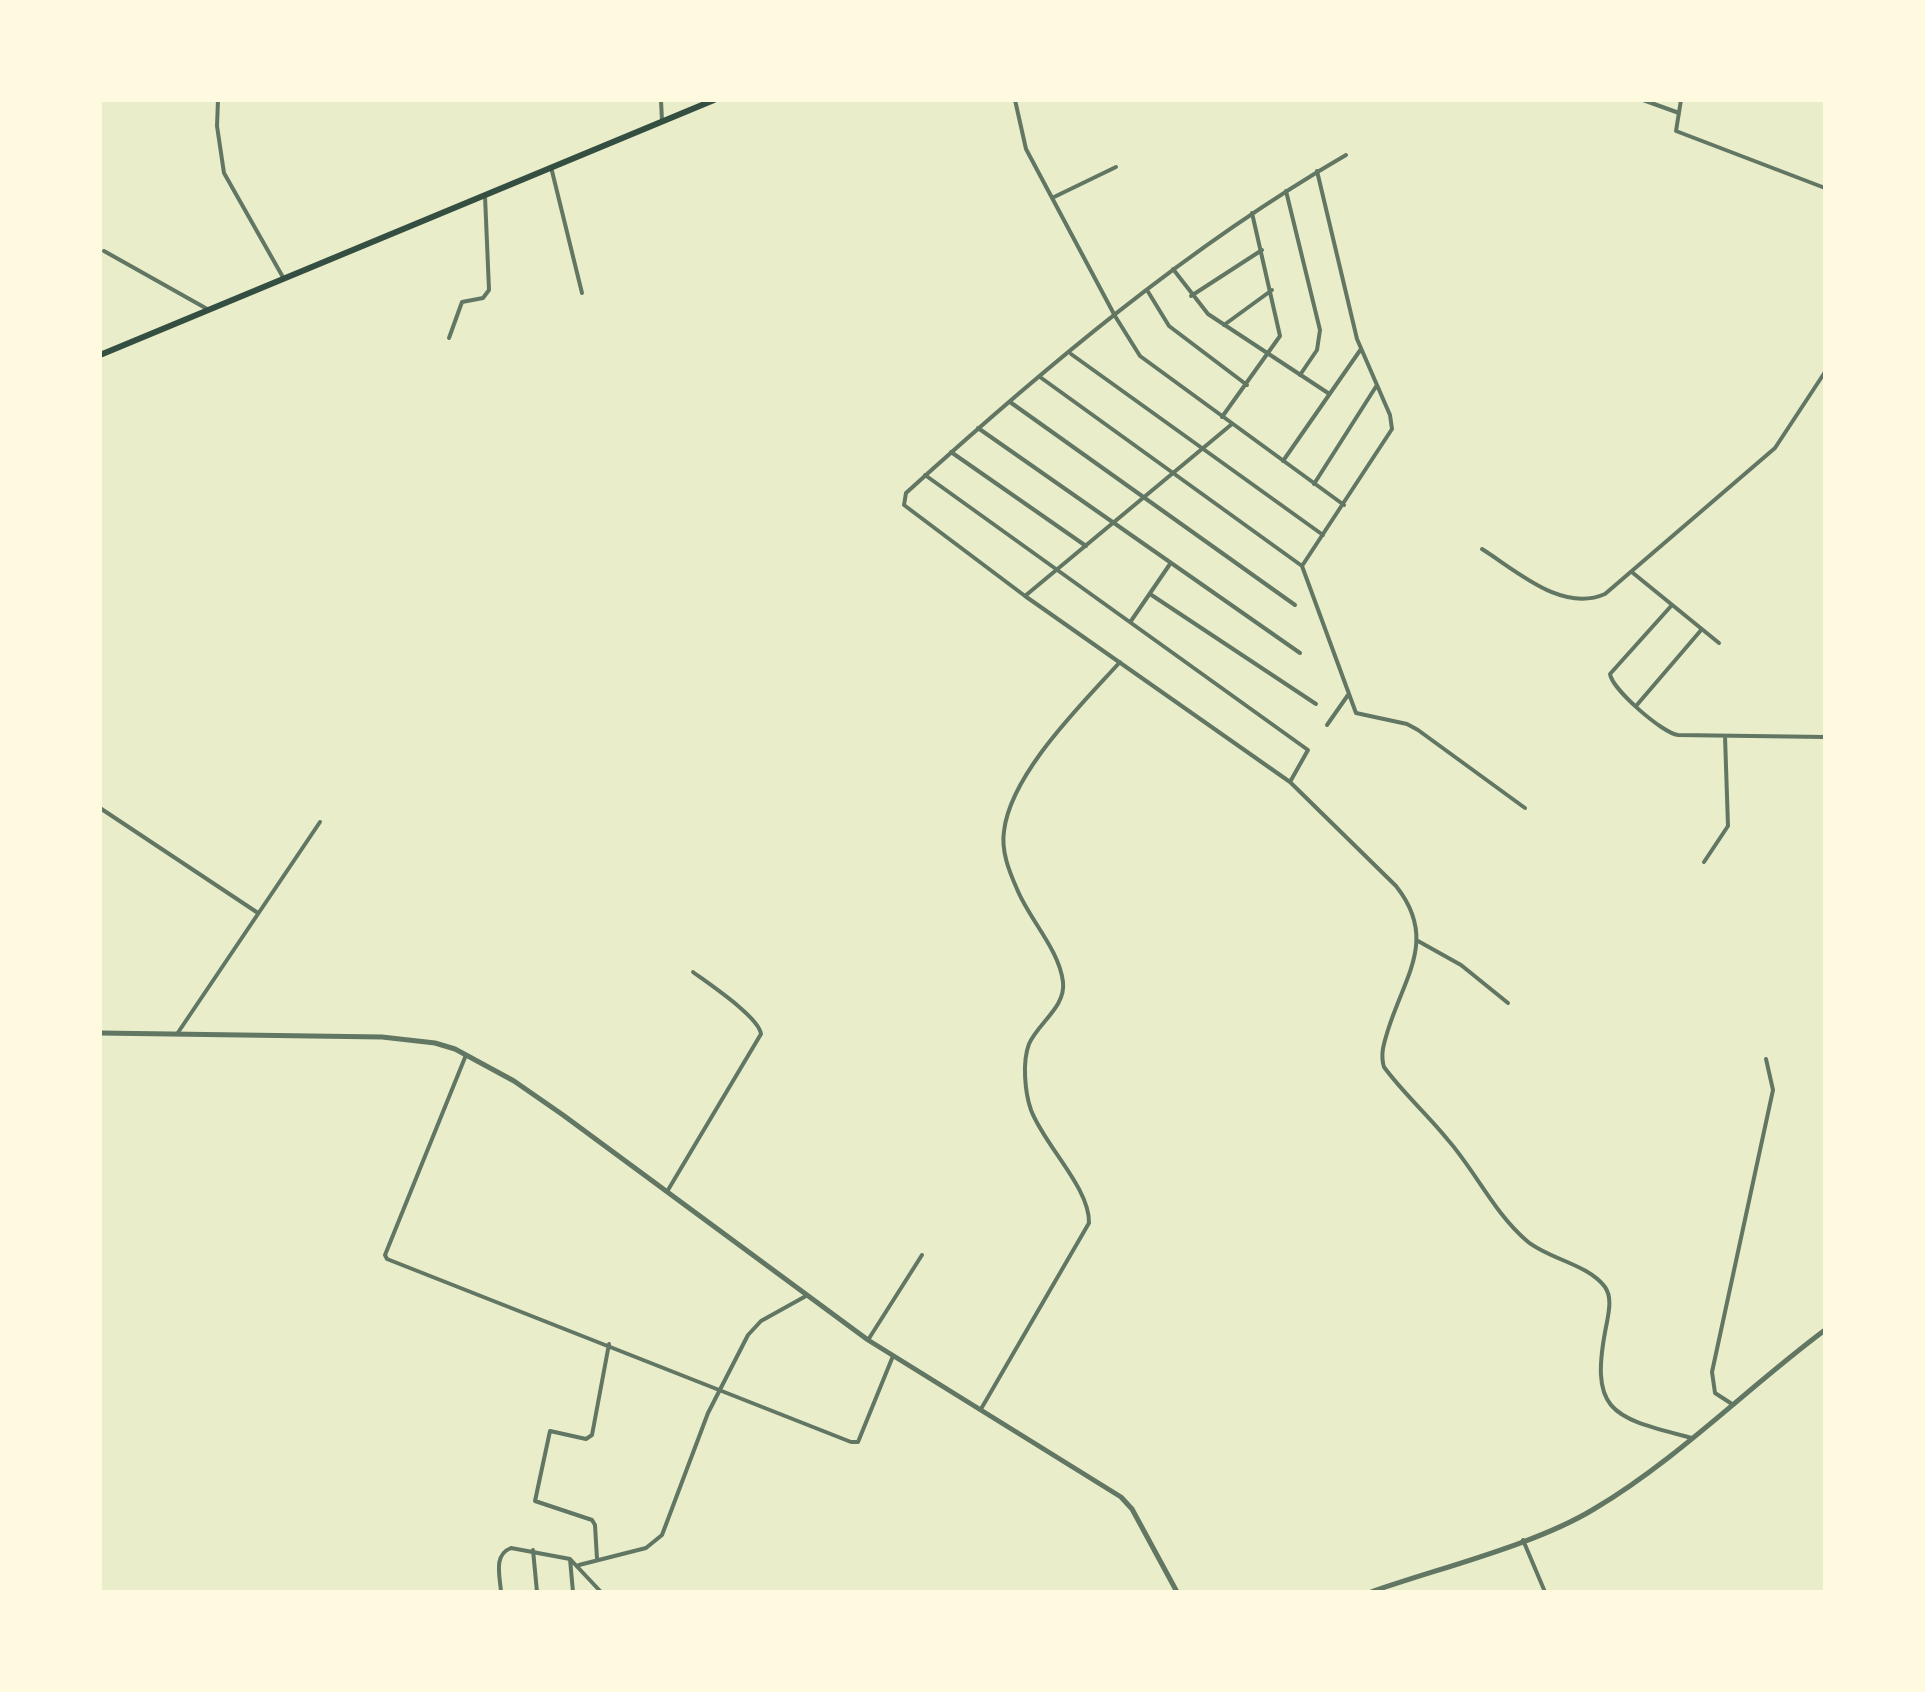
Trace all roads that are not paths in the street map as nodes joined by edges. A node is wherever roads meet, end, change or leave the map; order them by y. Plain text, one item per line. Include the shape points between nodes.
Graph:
1 (218, 100) edge
2 (661, 100) edge
3 (714, 100) edge
4 (1015, 100) edge
5 (1643, 100) edge
6 (1681, 100) edge
7 (1679, 113) junction
8 (662, 121) junction
9 (1346, 155) dead end
10 (551, 167) junction
11 (1116, 167) dead end
12 (1317, 171) junction
13 (1825, 188) edge
14 (1286, 190) junction
15 (485, 194) junction
16 (1052, 198) junction
17 (1252, 213) junction
18 (1262, 250) junction
19 (104, 251) dead end
20 (1172, 269) junction
21 (284, 279) junction
22 (1147, 290) junction
23 (1272, 290) junction
24 (582, 293) dead end
25 (1191, 296) junction
26 (209, 310) junction
27 (1115, 316) junction
28 (1224, 325) junction
29 (449, 338) dead end
30 (1361, 349) junction
31 (1070, 353) junction
32 (100, 355) edge
33 (1268, 356) junction
34 (1825, 372) edge
35 (1300, 375) junction
36 (1040, 377) junction
37 (1247, 385) junction
38 (1377, 385) junction
39 (1328, 393) junction
40 (1010, 402) junction
41 (1222, 417) junction
42 (1232, 424) junction
43 (978, 428) junction
44 (1203, 448) junction
45 (951, 452) junction
46 (1283, 461) junction
47 (1173, 473) junction
48 (925, 475) junction
49 (1314, 484) junction
50 (1144, 497) junction
51 (1344, 505) junction
52 (1113, 523) junction
53 (1323, 535) junction
54 (1086, 546) junction
55 (1482, 549) dead end
56 (1171, 563) junction
57 (1302, 566) junction
58 (1057, 569) junction
59 (1633, 573) junction
60 (1150, 594) junction
61 (1025, 596) junction
62 (1295, 605) dead end
63 (1672, 605) junction
64 (1131, 621) junction
65 (1702, 629) junction
66 (1719, 643) dead end
67 (1300, 653) dead end
68 (1120, 662) junction
69 (1348, 695) junction
70 (1316, 704) dead end
71 (1636, 706) junction
72 (1327, 725) dead end
73 (1725, 736) junction
74 (1825, 737) edge
75 (1290, 782) junction
76 (100, 808) edge
77 (1525, 808) dead end
78 (320, 822) dead end
79 (1704, 862) dead end
80 (258, 913) junction
81 (1418, 941) junction
82 (693, 972) dead end
83 (1508, 1003) dead end
84 (100, 1033) edge
85 (176, 1036) junction
86 (466, 1055) junction
87 (1766, 1059) dead end
88 (668, 1190) junction
89 (922, 1255) dead end
90 (809, 1294) junction
91 (1825, 1330) edge
92 (868, 1340) junction
93 (609, 1344) junction
94 (893, 1356) junction
95 (719, 1393) junction
96 (1732, 1404) junction
97 (980, 1411) junction
98 (1692, 1438) junction
99 (1523, 1540) junction
100 (533, 1550) junction
101 (570, 1559) junction
102 (597, 1559) junction
103 (579, 1565) junction
104 (1388, 1589) edge
105 (501, 1592) edge
106 (537, 1592) edge
107 (573, 1592) edge
108 (601, 1592) edge
109 (1177, 1592) edge
110 (1371, 1592) edge
111 (1545, 1592) edge

1 - 21 street via 224,173
2 - 8 street
3 - 8 main road
4 - 16 street via 1021,136
5 - 7 street
6 - 7 street
7 - 13 street via 1676,131
8 - 10 main road
9 - 12 street
10 - 15 main road
10 - 24 street
11 - 16 street
12 - 14 street
12 - 30 street
14 - 17 street
14 - 35 street via 1320,330 1317,350
15 - 21 main road
15 - 29 street via 489,290 483,298 462,302
16 - 27 street
17 - 18 street
17 - 20 street
18 - 23 street
18 - 25 street
19 - 26 street
20 - 22 street
20 - 25 street
21 - 26 main road
22 - 27 street
22 - 37 street via 1169,326
23 - 28 street
23 - 33 street via 1281,331
25 - 28 street
26 - 32 main road
27 - 31 street
27 - 41 street via 1140,356
28 - 33 street
30 - 38 street
30 - 39 street
31 - 36 street
31 - 44 street
33 - 35 street
33 - 37 street
34 - 59 street via 1775,448
35 - 39 street
36 - 40 street
36 - 47 street
37 - 41 street
38 - 49 street
38 - 51 street via 1392,429
39 - 46 street
40 - 43 street
40 - 50 street
41 - 42 street
42 - 44 street
42 - 46 street
43 - 45 street
43 - 52 street
44 - 47 street
44 - 53 street
45 - 48 street
45 - 54 street
46 - 49 street
47 - 50 street
47 - 57 street
48 - 58 street
48 - 61 street via 906,493 904,505
49 - 51 street
50 - 52 street
50 - 62 street
51 - 53 street
52 - 54 street
52 - 56 street
53 - 57 street
54 - 58 street
55 - 59 street via 1565,599 1594,599
56 - 60 street
56 - 67 street
57 - 69 street
58 - 61 street
58 - 64 street
59 - 63 street
60 - 64 street
60 - 70 street
61 - 68 street
63 - 65 street
63 - 71 street via 1610,674
64 - 75 street via 1308,750
65 - 66 street
65 - 71 street
68 - 75 street
68 - 97 street via 1044,752 1023,783 1004,829 1009,869 1063,981 1055,1009 1026,1053 1031,1109 1082,1196 1089,1223
69 - 72 street
69 - 77 street via 1356,713 1418,730
71 - 73 street via 1673,735
73 - 74 street
73 - 79 street via 1728,826
75 - 81 street via 1396,886 1411,906
76 - 80 street
78 - 80 street
80 - 85 street
81 - 83 street via 1461,965
81 - 98 street via 1385,1039 1384,1067 1449,1140 1512,1227 1540,1250 1606,1288 1609,1305 1600,1366 1610,1408 1632,1422
82 - 88 street via 750,1017 761,1034
84 - 85 street
85 - 86 street via 382,1037 435,1043
86 - 88 street via 514,1081
86 - 93 street via 385,1258
87 - 96 street via 1773,1090 1712,1372 1712,1388
88 - 90 street
89 - 92 street
90 - 92 street
90 - 95 street via 753,1327
91 - 96 street
92 - 94 street
93 - 95 street
93 - 102 street via 592,1435 586,1439 550,1431 535,1501 592,1520
94 - 95 street via 856,1443
94 - 97 street
95 - 102 street via 662,1535 646,1548
96 - 98 street
97 - 109 street via 1121,1497
98 - 99 street via 1593,1510
99 - 104 street
99 - 111 street
100 - 101 street
100 - 105 street via 511,1548 500,1556
100 - 106 street
101 - 103 street
101 - 107 street
102 - 103 street
103 - 108 street
104 - 110 street

